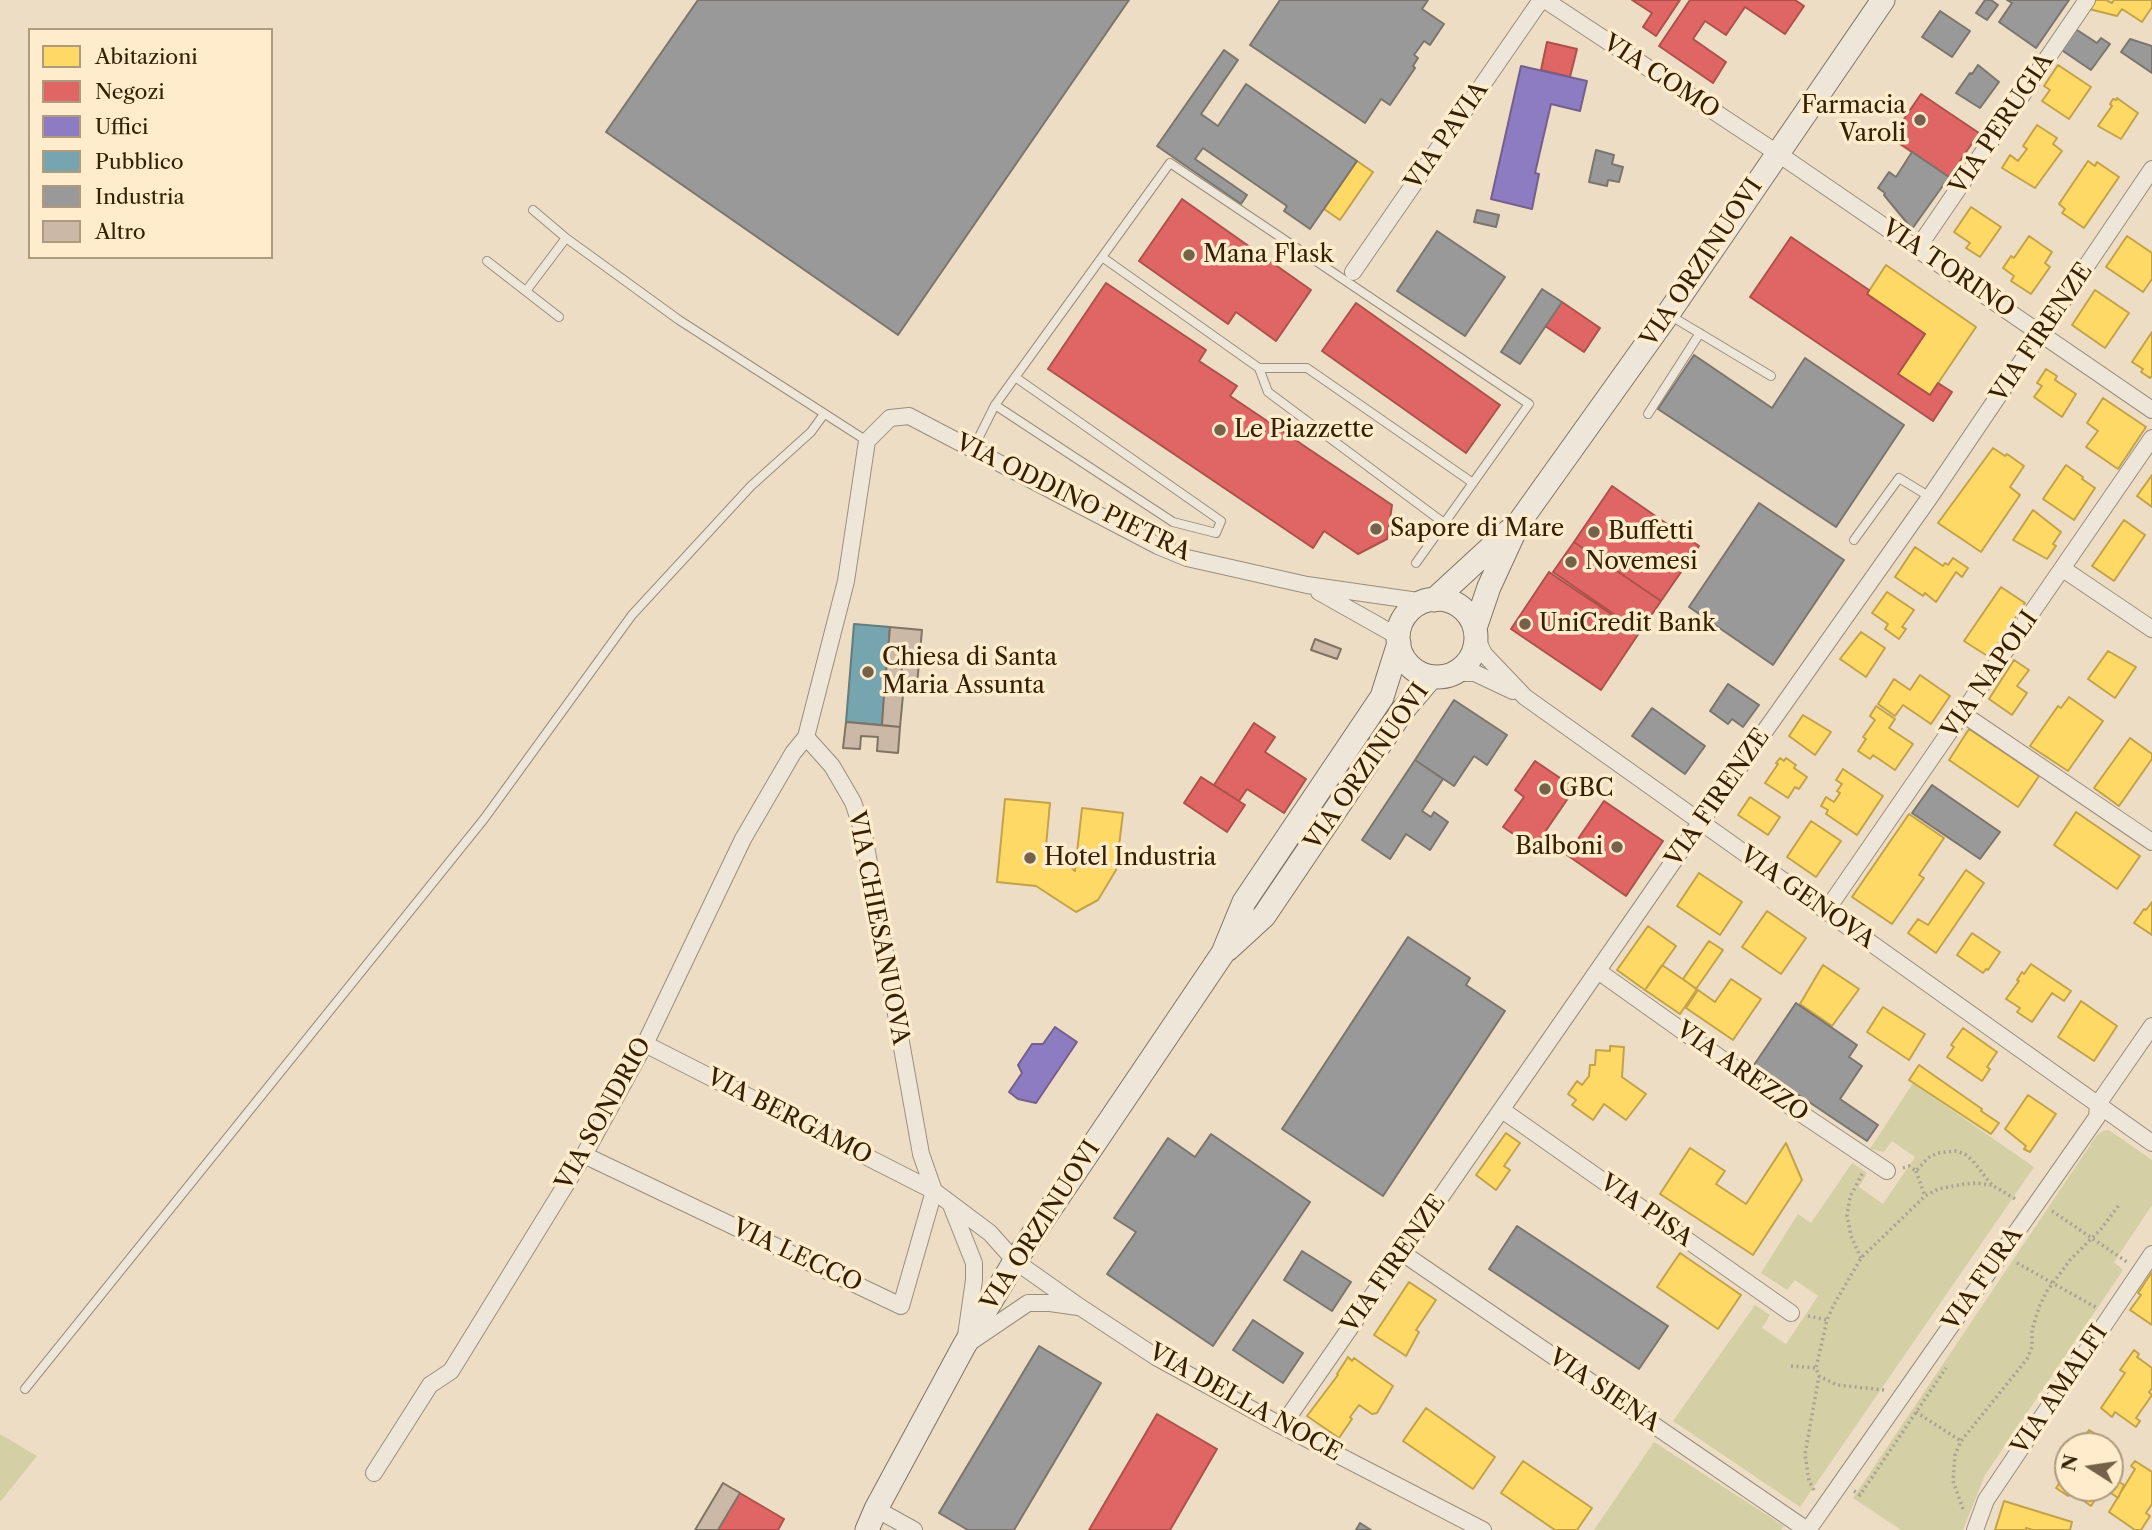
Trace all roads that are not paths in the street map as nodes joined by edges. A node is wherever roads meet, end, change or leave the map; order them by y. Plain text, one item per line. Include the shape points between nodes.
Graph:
1 (1543, 0) edge
2 (1883, 0) edge
3 (2087, 0) edge
4 (1777, 153) junction
5 (2152, 169) edge
6 (533, 210) dead end
7 (566, 238) junction
8 (1917, 249) junction
9 (1102, 257) junction
10 (487, 261) dead end
11 (1353, 272) dead end
12 (526, 291) junction
13 (1668, 314) junction
14 (559, 317) dead end
15 (1700, 333) junction
16 (2042, 333) junction
17 (1259, 369) junction
18 (1771, 376) dead end
19 (1015, 377) junction
20 (995, 405) junction
21 (2152, 411) edge
22 (824, 414) junction
23 (1648, 414) dead end
24 (2152, 438) edge
25 (867, 442) junction
26 (973, 449) junction
27 (1473, 483) junction
28 (1930, 498) junction
29 (1444, 523) junction
30 (1518, 524) junction
31 (1854, 540) dead end
32 (1416, 563) dead end
33 (2063, 569) junction
34 (1307, 585) junction
35 (1429, 601) junction
36 (2152, 629) edge
37 (1476, 634) junction
38 (1399, 640) junction
39 (1455, 673) junction
40 (1431, 677) junction
41 (1525, 697) junction
42 (1963, 714) junction
43 (806, 737) junction
44 (1700, 823) junction
45 (2152, 842) edge
46 (1826, 911) junction
47 (1223, 953) junction
48 (1598, 971) junction
49 (2152, 1026) edge
50 (645, 1044) junction
51 (2098, 1104) junction
52 (1502, 1110) junction
53 (2152, 1143) edge
54 (584, 1155) junction
55 (1886, 1171) road end
56 (934, 1191) junction
57 (950, 1203) junction
58 (1401, 1252) junction
59 (2152, 1254) edge
60 (1015, 1261) junction
61 (1080, 1307) junction
62 (1791, 1313) dead end
63 (964, 1346) junction
64 (25, 1389) dead end
65 (1282, 1426) junction
66 (374, 1473) dead end
67 (876, 1508) junction
68 (858, 1530) edge
69 (867, 1530) edge
70 (914, 1530) edge
71 (1483, 1530) edge
72 (1807, 1530) edge
73 (1975, 1530) edge

1 - 4 street, VIA COMO
1 - 11 street, VIA PAVIA
2 - 4 main road, VIA ORZINUOVI
3 - 8 street, VIA PERUGIA
4 - 8 street, VIA TORINO
4 - 13 main road, VIA ORZINUOVI
5 - 16 street, VIA FIRENZE
6 - 7 lane
7 - 12 lane
7 - 22 lane via 679,320
8 - 16 street, VIA TORINO
9 - 17 lane
9 - 19 lane
9 - 27 lane via 1170,163 1529,404
10 - 12 lane
12 - 14 lane
13 - 15 lane
13 - 30 main road, VIA ORZINUOVI
15 - 18 lane
15 - 23 lane
16 - 21 street, VIA TORINO
16 - 28 street, VIA FIRENZE
17 - 27 lane via 1307,368
17 - 29 lane via 1268,392
19 - 20 lane
19 - 20 lane via 1221,521 1216,533 1173,522
20 - 26 lane
22 - 25 lane
22 - 64 lane via 632,615 484,819
24 - 33 street, VIA NAPOLI
25 - 26 street, VIA ODDINO PIETRA via 890,418 909,416
25 - 43 street via 846,581
26 - 34 street, VIA ODDINO PIETRA via 1186,558
27 - 29 lane
28 - 31 lane via 1899,478
28 - 44 street, VIA FIRENZE
29 - 32 lane
30 - 35 main road, VIA ORZINUOVI
30 - 37 main road, VIA ORZINUOVI via 1489,587
33 - 36 street
33 - 42 street, VIA NAPOLI
34 - 35 street, VIA ODDINO PIETRA
34 - 38 street
35 - 37 main road via 1458,606 1469,615
35 - 38 main road, VIA ORZINUOVI via 1406,616
37 - 39 main road, VIA ORZINUOVI via 1472,655
37 - 41 street, VIA GENOVA via 1485,654
38 - 40 main road, VIA ORZINUOVI via 1402,655 1412,668
38 - 47 main road, VIA ORZINUOVI via 1382,697 1244,902
39 - 40 main road, VIA ORZINUOVI
39 - 41 street via 1485,676
40 - 47 main road, VIA ORZINUOVI via 1403,710 1264,916
41 - 44 street, VIA GENOVA
42 - 45 street
42 - 46 street, VIA NAPOLI
43 - 50 street, VIA SONDRIO via 743,839
43 - 56 street, VIA CHIESANUOVA via 832,766 853,802 864,835 921,1154
44 - 46 street, VIA GENOVA
44 - 48 street, VIA FIRENZE
46 - 51 street, VIA GENOVA
47 - 60 main road, VIA ORZINUOVI
48 - 52 street, VIA FIRENZE
48 - 55 street, VIA AREZZO
49 - 51 street, VIA FURA
50 - 54 street, VIA SONDRIO
50 - 56 street, VIA BERGAMO
51 - 53 street, VIA GENOVA
51 - 72 street, VIA FURA via 2097,1117
52 - 58 street, VIA FIRENZE
52 - 62 street, VIA PISA
54 - 56 street, VIA LECCO via 901,1306
54 - 66 street, VIA SONDRIO via 452,1371 430,1385
56 - 57 street
57 - 60 street via 990,1233
57 - 63 street via 974,1263
58 - 65 street, VIA FIRENZE
58 - 72 street, VIA SIENA
59 - 73 street, VIA AMALFI via 1986,1500
60 - 61 street, VIA DELLA NOCE
60 - 63 main road, VIA ORZINUOVI
61 - 63 street via 1028,1303
61 - 65 street, VIA DELLA NOCE via 1156,1357
63 - 67 main road, VIA ORZINUOVI
65 - 71 street, VIA DELLA NOCE
67 - 68 main road, VIA ORZINUOVI
67 - 69 main road, VIA ORZINUOVI
67 - 70 street

